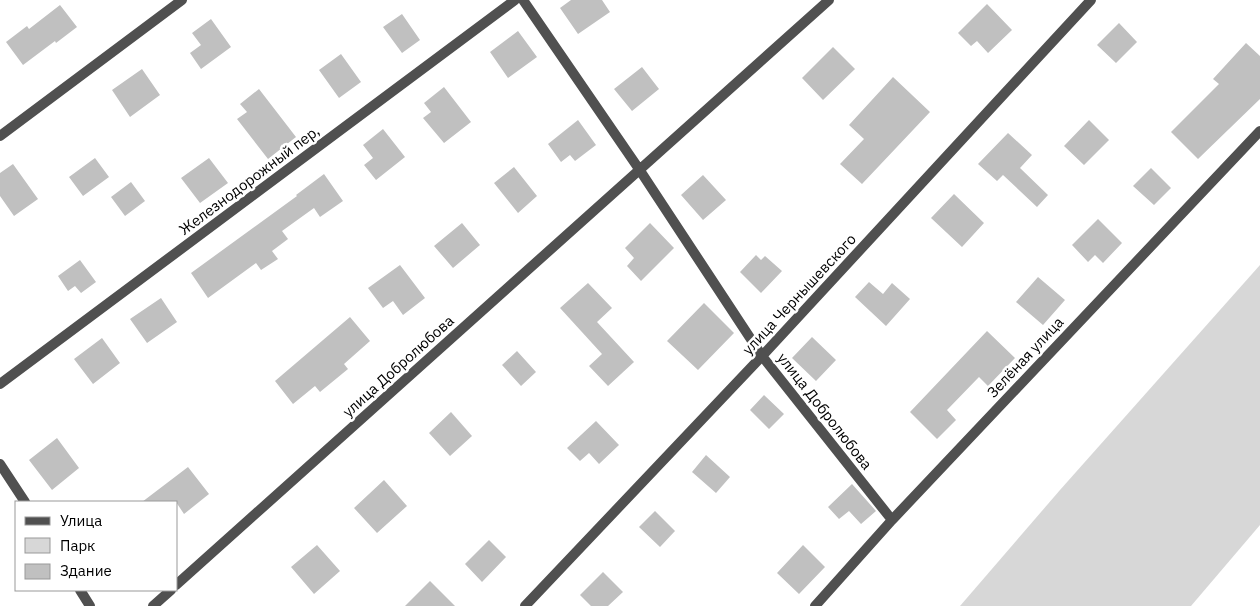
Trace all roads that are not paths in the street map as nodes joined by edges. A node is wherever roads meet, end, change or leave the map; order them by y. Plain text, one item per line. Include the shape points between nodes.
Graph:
1 (182, 0) edge
2 (515, 0) edge
3 (523, 0) edge
4 (829, 0) edge
5 (1091, 0) edge
6 (1260, 131) edge
7 (0, 136) edge
8 (639, 169) junction
9 (762, 356) junction
10 (0, 384) edge
11 (0, 464) edge
12 (23, 501) edge
13 (892, 520) junction
14 (178, 583) edge
15 (81, 591) edge
16 (170, 591) edge
17 (90, 606) edge
18 (153, 606) edge
19 (524, 606) edge
20 (815, 606) edge

1 - 7 street
2 - 10 street, Железнодорожный пер,
3 - 8 street, улица Добролюбова
4 - 8 street, улица Добролюбова
5 - 9 street, улица Чернышевского
6 - 13 street, Зелёная улица
8 - 9 street, улица Добролюбова
8 - 14 street, улица Добролюбова
9 - 13 street, улица Добролюбова
9 - 19 street, улица Чернышевского
11 - 12 street
13 - 20 street, Зелёная улица
15 - 17 street
16 - 18 street

